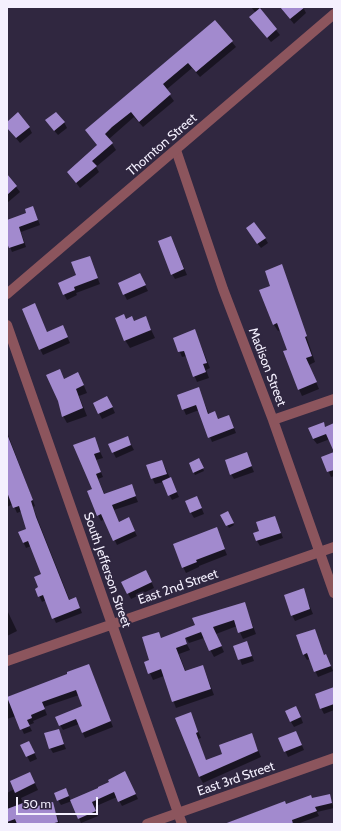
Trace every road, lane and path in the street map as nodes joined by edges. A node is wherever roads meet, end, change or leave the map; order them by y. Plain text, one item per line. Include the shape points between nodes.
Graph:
1 (334, 14) edge
2 (176, 150) junction
3 (7, 294) edge
4 (7, 325) edge
5 (334, 399) edge
6 (273, 420) junction
7 (334, 547) edge
8 (320, 552) junction
9 (334, 593) edge
10 (112, 624) junction
11 (7, 661) edge
12 (334, 758) edge
13 (178, 813) junction
14 (147, 824) edge
15 (182, 824) edge

1 - 2 street, Thornton Street
2 - 3 street, Thornton Street
2 - 6 street, Madison Street via 223,289
4 - 10 street, South Jefferson Street
5 - 6 street
6 - 8 street, Madison Street
7 - 8 street, East 2nd Street
8 - 9 street, Madison Street
8 - 10 street, East 2nd Street
10 - 11 street, East 2nd Street
10 - 13 street, South Jefferson Street
12 - 13 street, East 3rd Street
13 - 14 street, East 3rd Street
13 - 15 street, South Jefferson Street

